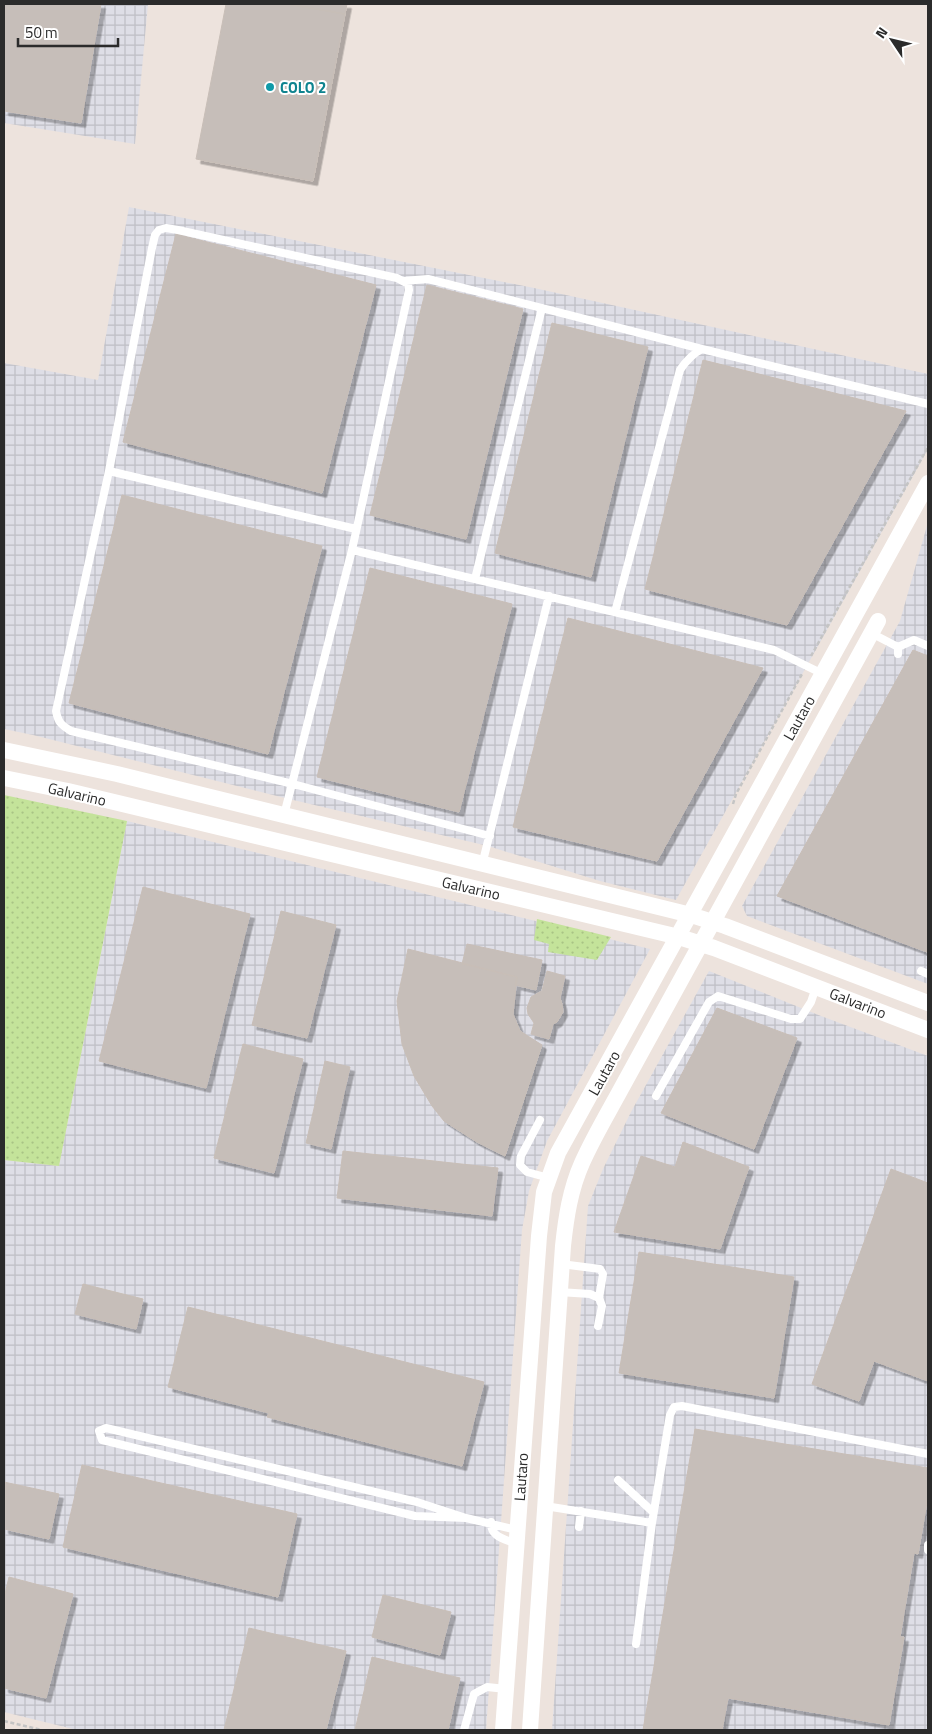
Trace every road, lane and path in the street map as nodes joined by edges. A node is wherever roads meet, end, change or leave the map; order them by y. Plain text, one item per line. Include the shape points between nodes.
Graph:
1 (403, 281) junction
2 (542, 308) junction
3 (702, 349) junction
4 (928, 404) edge
5 (928, 447) edge
6 (109, 471) junction
7 (928, 483) edge
8 (356, 529) junction
9 (352, 550) junction
10 (474, 579) junction
11 (549, 596) junction
12 (615, 612) junction
13 (875, 627) joint
14 (928, 646) edge
15 (807, 665) junction
16 (823, 674) junction
17 (4, 750) edge
18 (4, 778) edge
19 (292, 784) junction
20 (733, 805) dead end
21 (284, 816) junction
22 (490, 836) junction
23 (482, 865) junction
24 (691, 915) junction
25 (713, 922) junction
26 (679, 936) junction
27 (702, 943) junction
28 (816, 987) junction
29 (927, 999) edge
30 (928, 1030) edge
31 (656, 1096) dead end
32 (540, 1120) dead end
33 (549, 1178) junction
34 (561, 1264) junction
35 (560, 1292) junction
36 (599, 1298) junction
37 (598, 1326) dead end
38 (928, 1454) edge
39 (618, 1480) dead end
40 (546, 1506) junction
41 (582, 1511) junction
42 (654, 1512) junction
43 (466, 1518) junction
44 (491, 1523) junction
45 (652, 1523) junction
46 (579, 1527) dead end
47 (517, 1537) junction
48 (636, 1644) dead end
49 (506, 1689) junction
50 (4, 1721) edge
51 (42, 1730) edge
52 (464, 1730) edge
53 (503, 1730) edge
54 (530, 1730) edge

1 - 2 lane via 428,278
1 - 6 lane via 178,230 158,230
1 - 8 lane via 409,290
2 - 3 lane
2 - 10 lane
3 - 4 lane
3 - 12 lane via 689,357 680,370
5 - 15 path
6 - 8 lane
6 - 19 lane via 56,711 61,725 71,731
7 - 16 street, Lautaro
8 - 9 lane
9 - 10 lane
9 - 19 lane
10 - 11 lane
11 - 12 lane
11 - 22 lane
12 - 15 lane via 774,650
13 - 14 lane via 898,650 914,640
13 - 25 street, Lautaro
15 - 16 lane
15 - 20 path
16 - 24 street, Lautaro
17 - 21 street, Galvarino
18 - 26 street, Galvarino
19 - 21 lane
19 - 22 lane
21 - 23 street, Galvarino
22 - 23 lane
23 - 24 street, Galvarino
24 - 25 street, Galvarino
24 - 26 street, Lautaro
25 - 27 street, Lautaro
25 - 29 street, Galvarino
26 - 27 street, Galvarino
26 - 33 street, Lautaro via 558,1153
27 - 28 street, Galvarino
27 - 34 street, Lautaro via 582,1163 568,1208
28 - 30 street, Galvarino
28 - 31 lane via 800,1019 718,996 710,1002
32 - 33 lane via 521,1156 520,1165 526,1172
33 - 47 street, Lautaro via 544,1192 539,1236
34 - 35 street, Lautaro
34 - 36 lane via 600,1268 603,1274
35 - 36 lane via 590,1294
35 - 40 street, Lautaro
36 - 37 lane via 602,1306
38 - 42 lane via 674,1406
39 - 42 lane
40 - 41 lane
40 - 54 street, Lautaro
41 - 45 lane
41 - 46 lane
42 - 45 lane
43 - 43 lane via 417,1502 126,1432 106,1428 99,1431 102,1440 415,1516
43 - 44 lane
44 - 47 lane
44 - 47 lane via 494,1535
45 - 48 lane
47 - 49 street, Lautaro
49 - 52 lane via 487,1687 474,1694
49 - 53 street, Lautaro
50 - 51 path

